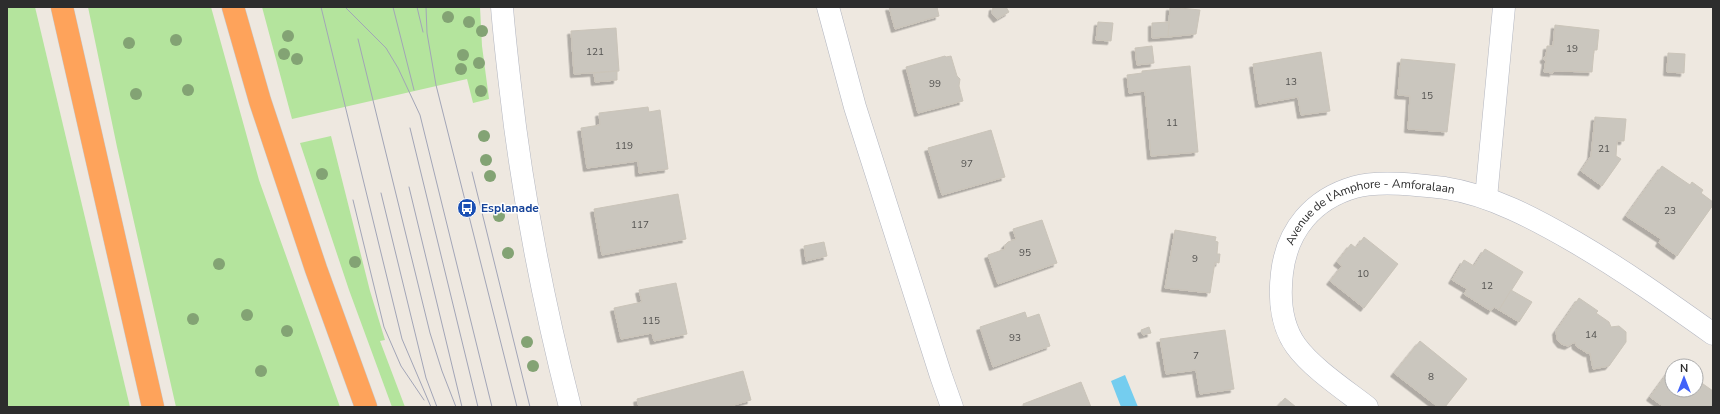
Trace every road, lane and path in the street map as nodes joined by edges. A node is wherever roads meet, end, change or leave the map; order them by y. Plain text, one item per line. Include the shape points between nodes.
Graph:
1 (62, 7) edge
2 (234, 7) edge
3 (502, 7) edge
4 (828, 7) edge
5 (1504, 7) edge
6 (1486, 198) junction
7 (1713, 334) edge
8 (153, 407) edge
9 (366, 407) edge
10 (570, 407) edge
11 (952, 407) edge
12 (1367, 407) edge

1 - 8 highway
2 - 9 highway via 260,101 313,262
3 - 10 street via 514,117 529,217 541,283
4 - 11 street via 855,107
5 - 6 street
6 - 7 street, Avenue de l'Amphore - Amforalaan via 1526,215 1605,260
6 - 12 street, Avenue de l'Amphore - Amforalaan via 1445,188 1380,184 1356,187 1334,195 1318,205 1303,219 1293,234 1286,251 1280,284 1282,307 1289,333 1308,360

